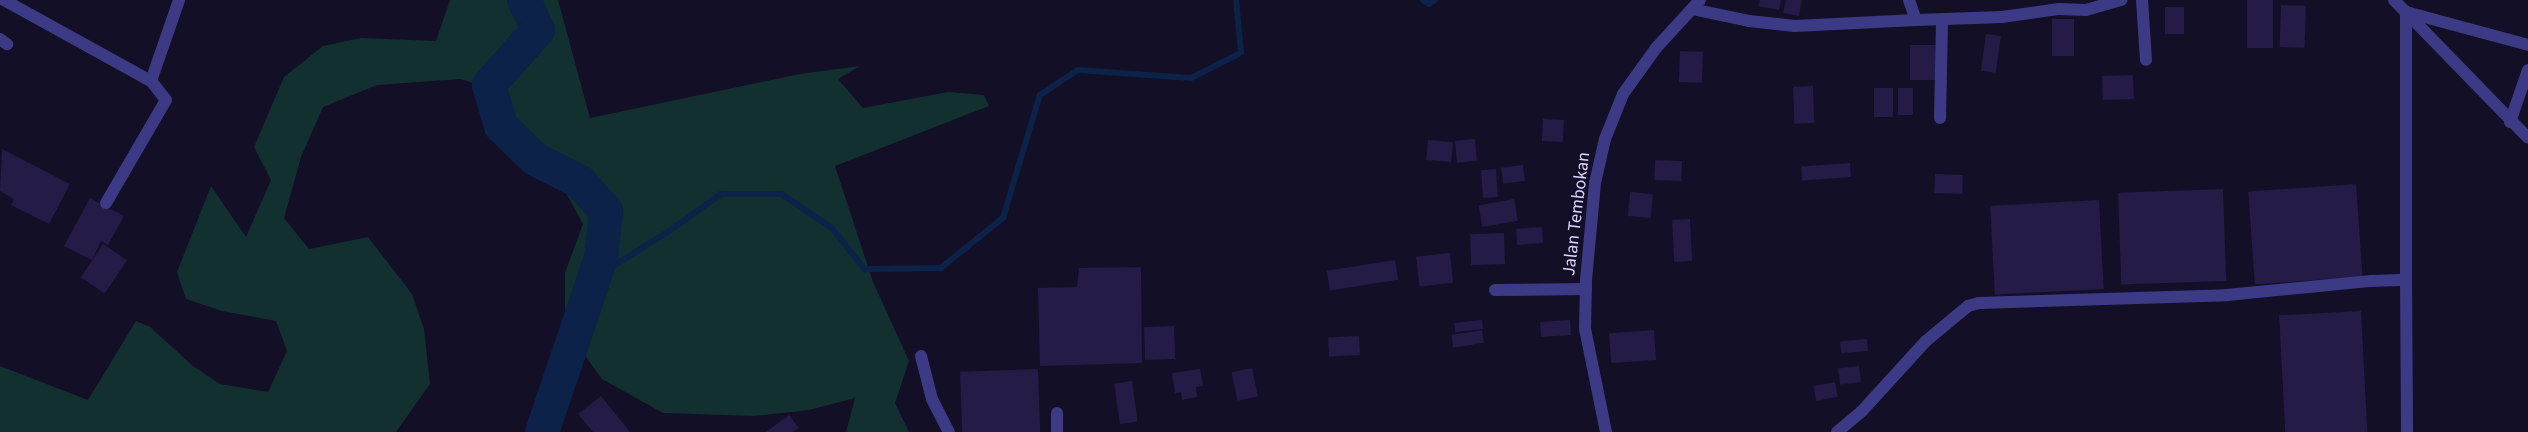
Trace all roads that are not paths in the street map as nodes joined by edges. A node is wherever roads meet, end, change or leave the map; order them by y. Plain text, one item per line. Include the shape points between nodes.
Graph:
1 (4, 0) edge
2 (179, 0) edge
3 (1908, 0) edge
4 (2122, 0) edge
5 (2142, 0) edge
6 (2394, 0) edge
7 (1696, 4) edge
8 (2406, 12) junction
9 (1942, 19) junction
10 (1916, 20) junction
11 (2528, 45) edge
12 (2146, 60) dead end
13 (2528, 70) edge
14 (151, 81) junction
15 (1940, 118) dead end
16 (2510, 122) junction
17 (2528, 138) edge
18 (106, 203) dead end
19 (2406, 280) junction
20 (1586, 289) junction
21 (1495, 290) dead end
22 (921, 356) dead end
23 (1057, 413) dead end
24 (949, 432) edge
25 (1057, 432) edge
26 (1606, 432) edge
27 (1837, 432) edge
28 (2407, 432) edge

1 - 14 street
2 - 14 street
3 - 10 street
4 - 9 street via 2086,10 2059,9 2002,17
5 - 12 street
6 - 8 street
7 - 10 street via 1749,20 1795,26
7 - 20 street, Jalan Tembokan via 1656,48 1623,94 1605,140 1595,183
8 - 11 street
8 - 16 street
8 - 19 street
9 - 10 street
9 - 15 street
13 - 16 street
14 - 18 street via 166,100
16 - 17 street
19 - 27 street via 2227,295 1979,303 1968,306 1926,341 1862,411
19 - 28 street
20 - 21 street
20 - 26 street, Jalan Tembokan via 1585,328
22 - 24 street via 932,399
23 - 25 street

